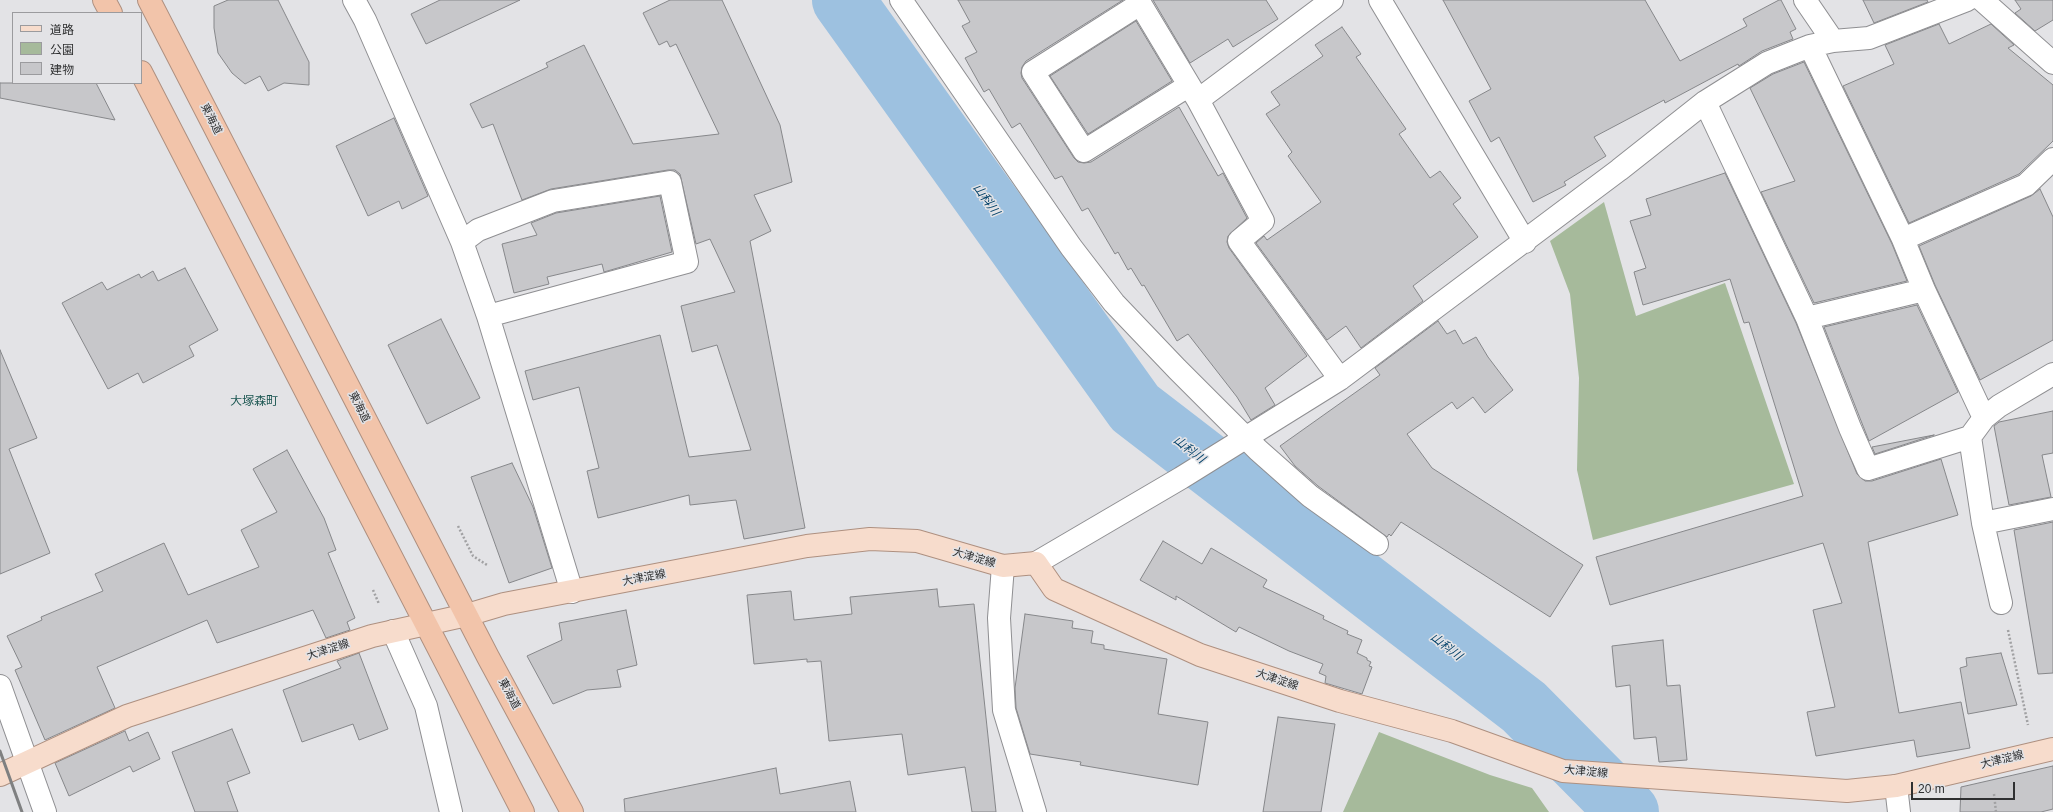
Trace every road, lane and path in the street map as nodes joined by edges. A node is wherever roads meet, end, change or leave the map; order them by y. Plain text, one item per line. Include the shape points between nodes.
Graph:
1 (104, 0) edge
2 (149, 0) edge
3 (354, 0) edge
4 (901, 0) edge
5 (1332, 0) edge
6 (1380, 0) edge
7 (1805, 0) edge
8 (1967, 0) edge
9 (1982, 0) edge
10 (1139, 2) edge
11 (110, 12) edge
12 (1833, 41) junction
13 (1810, 46) junction
14 (2053, 63) edge
15 (142, 74) edge
16 (1193, 93) junction
17 (1705, 102) junction
18 (2053, 159) edge
19 (1903, 239) junction
20 (462, 242) junction
21 (1524, 242) junction
22 (1924, 290) junction
23 (488, 316) junction
24 (1807, 318) junction
25 (2053, 374) edge
26 (1340, 379) junction
27 (1984, 418) junction
28 (1970, 437) junction
29 (1242, 439) junction
30 (2053, 509) edge
31 (1983, 523) junction
32 (458, 526) dead end
33 (1378, 544) dead end
34 (1036, 563) junction
35 (487, 565) dead end
36 (1003, 566) junction
37 (572, 592) junction
38 (2001, 602) joint
39 (467, 615) junction
40 (426, 624) junction
41 (393, 631) junction
42 (0, 686) edge
43 (2044, 751) edge
44 (27, 762) junction
45 (0, 776) edge
46 (1896, 786) junction
47 (45, 812) edge
48 (451, 812) edge
49 (523, 812) edge
50 (572, 812) edge
51 (1035, 812) edge
52 (1899, 812) edge

1 - 11 highway
2 - 39 highway, 東海道
3 - 20 street
4 - 29 street via 1071,247 1114,303
5 - 16 street
6 - 21 street
7 - 12 street
8 - 12 street via 1869,38
9 - 14 street
10 - 16 street
10 - 16 street via 1034,72 1084,151
12 - 13 street
13 - 17 street via 1767,63
13 - 19 street
15 - 40 highway
16 - 26 street via 1263,221 1239,241
17 - 21 street
17 - 24 street
18 - 19 street via 2026,185
19 - 22 street
20 - 23 street
20 - 23 street via 478,230 553,201 670,182 687,262
21 - 26 street
22 - 24 street
22 - 27 street
23 - 37 street
24 - 28 street via 1868,469
25 - 27 street via 1999,406
26 - 29 street
27 - 28 street
28 - 31 street
29 - 33 street via 1310,496
29 - 34 street
30 - 31 street
31 - 38 street
32 - 35 path via 473,556
34 - 36 main road, 大津淀線
34 - 46 main road, 大津淀線 via 1054,589 1200,655 1340,701 1452,731 1563,771 1847,791
36 - 37 main road, 大津淀線 via 917,541 870,539 808,546
36 - 51 street via 999,618 1004,710
37 - 39 main road, 大津淀線 via 504,604
38 - 43 path
39 - 40 main road, 大津淀線
39 - 50 highway, 東海道
40 - 41 main road, 大津淀線
40 - 49 highway
41 - 44 main road, 大津淀線 via 127,716
41 - 48 street via 426,706
42 - 44 street
43 - 46 main road, 大津淀線
44 - 45 main road, 大津淀線
44 - 47 street
46 - 52 street

